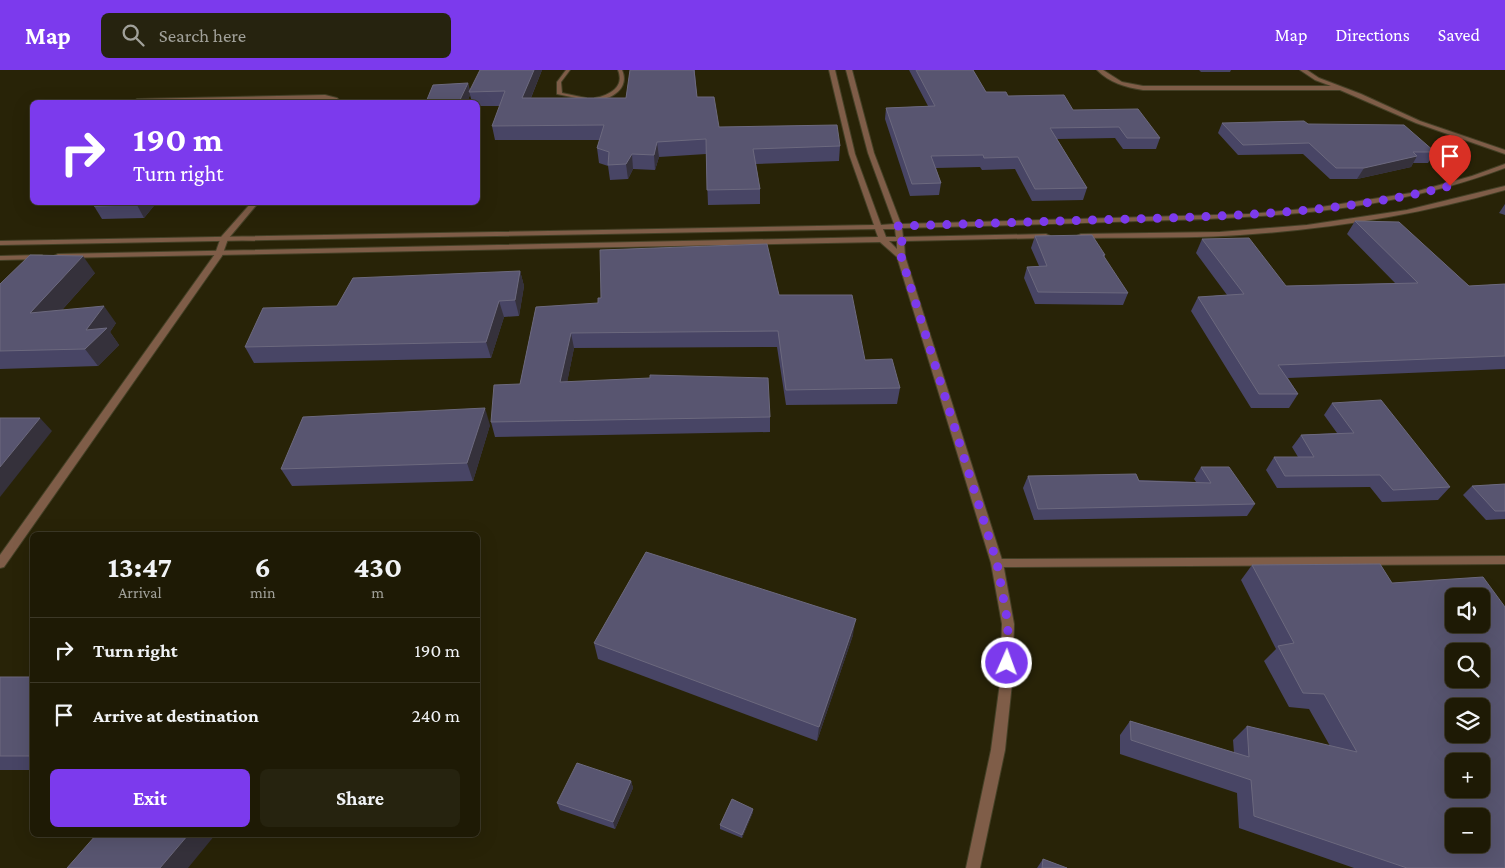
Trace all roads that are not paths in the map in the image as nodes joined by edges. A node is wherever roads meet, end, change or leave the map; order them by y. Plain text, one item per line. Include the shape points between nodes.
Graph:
1 (568, 70) edge
2 (620, 70) edge
3 (832, 70) edge
4 (849, 70) edge
5 (1100, 70) edge
6 (1304, 70) edge
7 (1339, 88) junction
8 (212, 100) edge
9 (336, 100) edge
10 (841, 107) junction
11 (861, 107) junction
12 (1505, 152) edge
13 (872, 153) junction
14 (852, 154) junction
15 (1505, 166) edge
16 (1505, 188) edge
17 (253, 205) edge
18 (898, 226) junction
19 (878, 227) junction
20 (1054, 236) edge
21 (1073, 236) edge
22 (224, 239) junction
23 (902, 239) junction
24 (883, 240) junction
25 (0, 243) edge
26 (219, 254) junction
27 (901, 256) junction
28 (0, 258) edge
29 (1505, 560) edge
30 (997, 563) junction
31 (0, 564) edge
32 (972, 868) edge

1 - 2 lane via 559,82 560,94 579,99 612,96 622,81
3 - 10 street
4 - 11 street
5 - 7 street via 1112,81 1143,88
6 - 7 street
7 - 12 street via 1418,122
8 - 9 street via 324,97
10 - 11 street
10 - 14 street
11 - 13 street
13 - 14 street
13 - 18 street
14 - 19 street
15 - 18 street via 1468,181 1414,195 1310,211 1249,216
16 - 21 street via 1402,214 1310,227 1239,233
17 - 22 street
18 - 19 street
18 - 23 street
19 - 22 street
19 - 24 street
20 - 23 street
22 - 25 street
22 - 26 street
23 - 24 street
23 - 27 street
24 - 26 street
24 - 27 street
26 - 28 street
26 - 31 street
27 - 30 street
29 - 30 street
30 - 32 street via 1008,624 1006,683 998,750

